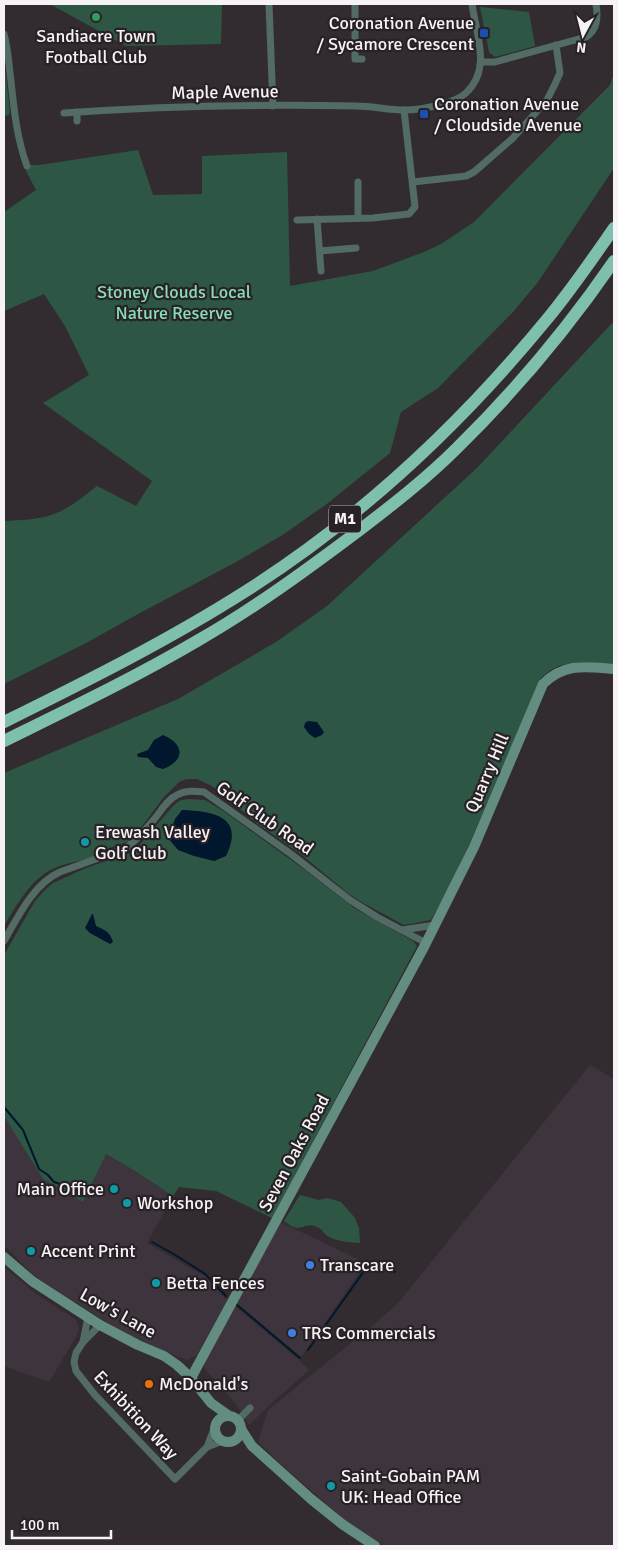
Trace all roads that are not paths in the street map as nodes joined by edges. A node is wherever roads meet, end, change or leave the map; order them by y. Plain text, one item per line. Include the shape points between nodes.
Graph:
1 (269, 4) edge
2 (355, 4) edge
3 (472, 4) edge
4 (596, 4) edge
5 (4, 34) edge
6 (556, 45) junction
7 (362, 59) dead end
8 (481, 62) junction
9 (273, 106) junction
10 (404, 110) junction
11 (77, 112) junction
12 (64, 113) dead end
13 (77, 121) dead end
14 (27, 166) dead end
15 (358, 182) dead end
16 (413, 182) junction
17 (358, 218) junction
18 (317, 219) junction
19 (297, 220) dead end
20 (614, 228) edge
21 (356, 248) dead end
22 (320, 251) junction
23 (614, 261) edge
24 (321, 271) dead end
25 (614, 670) edge
26 (4, 722) edge
27 (4, 741) edge
28 (435, 925) junction
29 (402, 930) junction
30 (4, 941) edge
31 (426, 943) junction
32 (4, 1257) edge
33 (88, 1317) junction
34 (100, 1325) junction
35 (83, 1342) junction
36 (191, 1378) junction
37 (211, 1402) junction
38 (250, 1408) dead end
39 (236, 1421) junction
40 (215, 1426) junction
41 (235, 1440) junction
42 (224, 1441) junction
43 (252, 1446) junction
44 (207, 1447) junction
45 (375, 1546) edge

1 - 9 street
2 - 7 street via 355,59
3 - 8 street
4 - 6 street via 598,18 592,33
5 - 14 street via 15,117
6 - 8 street via 494,62
6 - 16 street via 560,73 555,84 547,100 513,138 466,176
8 - 10 street, Maple Avenue via 475,81 459,98
9 - 10 street, Maple Avenue via 373,106
9 - 11 street, Maple Avenue
10 - 16 street
11 - 12 street, Maple Avenue
11 - 13 street
15 - 17 street
16 - 17 street via 415,207 409,214
17 - 18 street
18 - 19 street
18 - 22 street
20 - 26 highway, M1 via 515,358 440,437 368,502 248,590 193,624
21 - 22 street
22 - 24 street
23 - 27 highway, M1 via 530,370 456,449 399,500 270,595 212,632
25 - 28 street, Quarry Hill via 584,666 566,669 555,673 543,684 474,846
28 - 29 street
28 - 31 street, Quarry Hill
29 - 30 street, Golf Club Road via 350,900 204,792 197,791 171,798 126,848 53,875 34,893
29 - 31 street, Golf Club Road
31 - 36 street, Seven Oaks Road
32 - 33 street, Low's Lane via 32,1281
33 - 34 street, Low's Lane
33 - 35 street, Exhibition Way
34 - 35 street, Exhibition Way
34 - 36 street, Low's Lane via 164,1356
35 - 44 street, Exhibition Way via 74,1358 79,1375 175,1479
36 - 37 street, Low's Lane
37 - 39 street, Low's Lane
37 - 40 street, Low's Lane
38 - 39 street
39 - 40 street via 221,1417
39 - 41 street via 240,1434
39 - 43 street, Low's Lane
40 - 42 street, Low's Lane via 217,1437
40 - 44 street
41 - 42 street, Low's Lane
41 - 43 street, Low's Lane
42 - 44 street
43 - 45 street, Low's Lane via 329,1513

